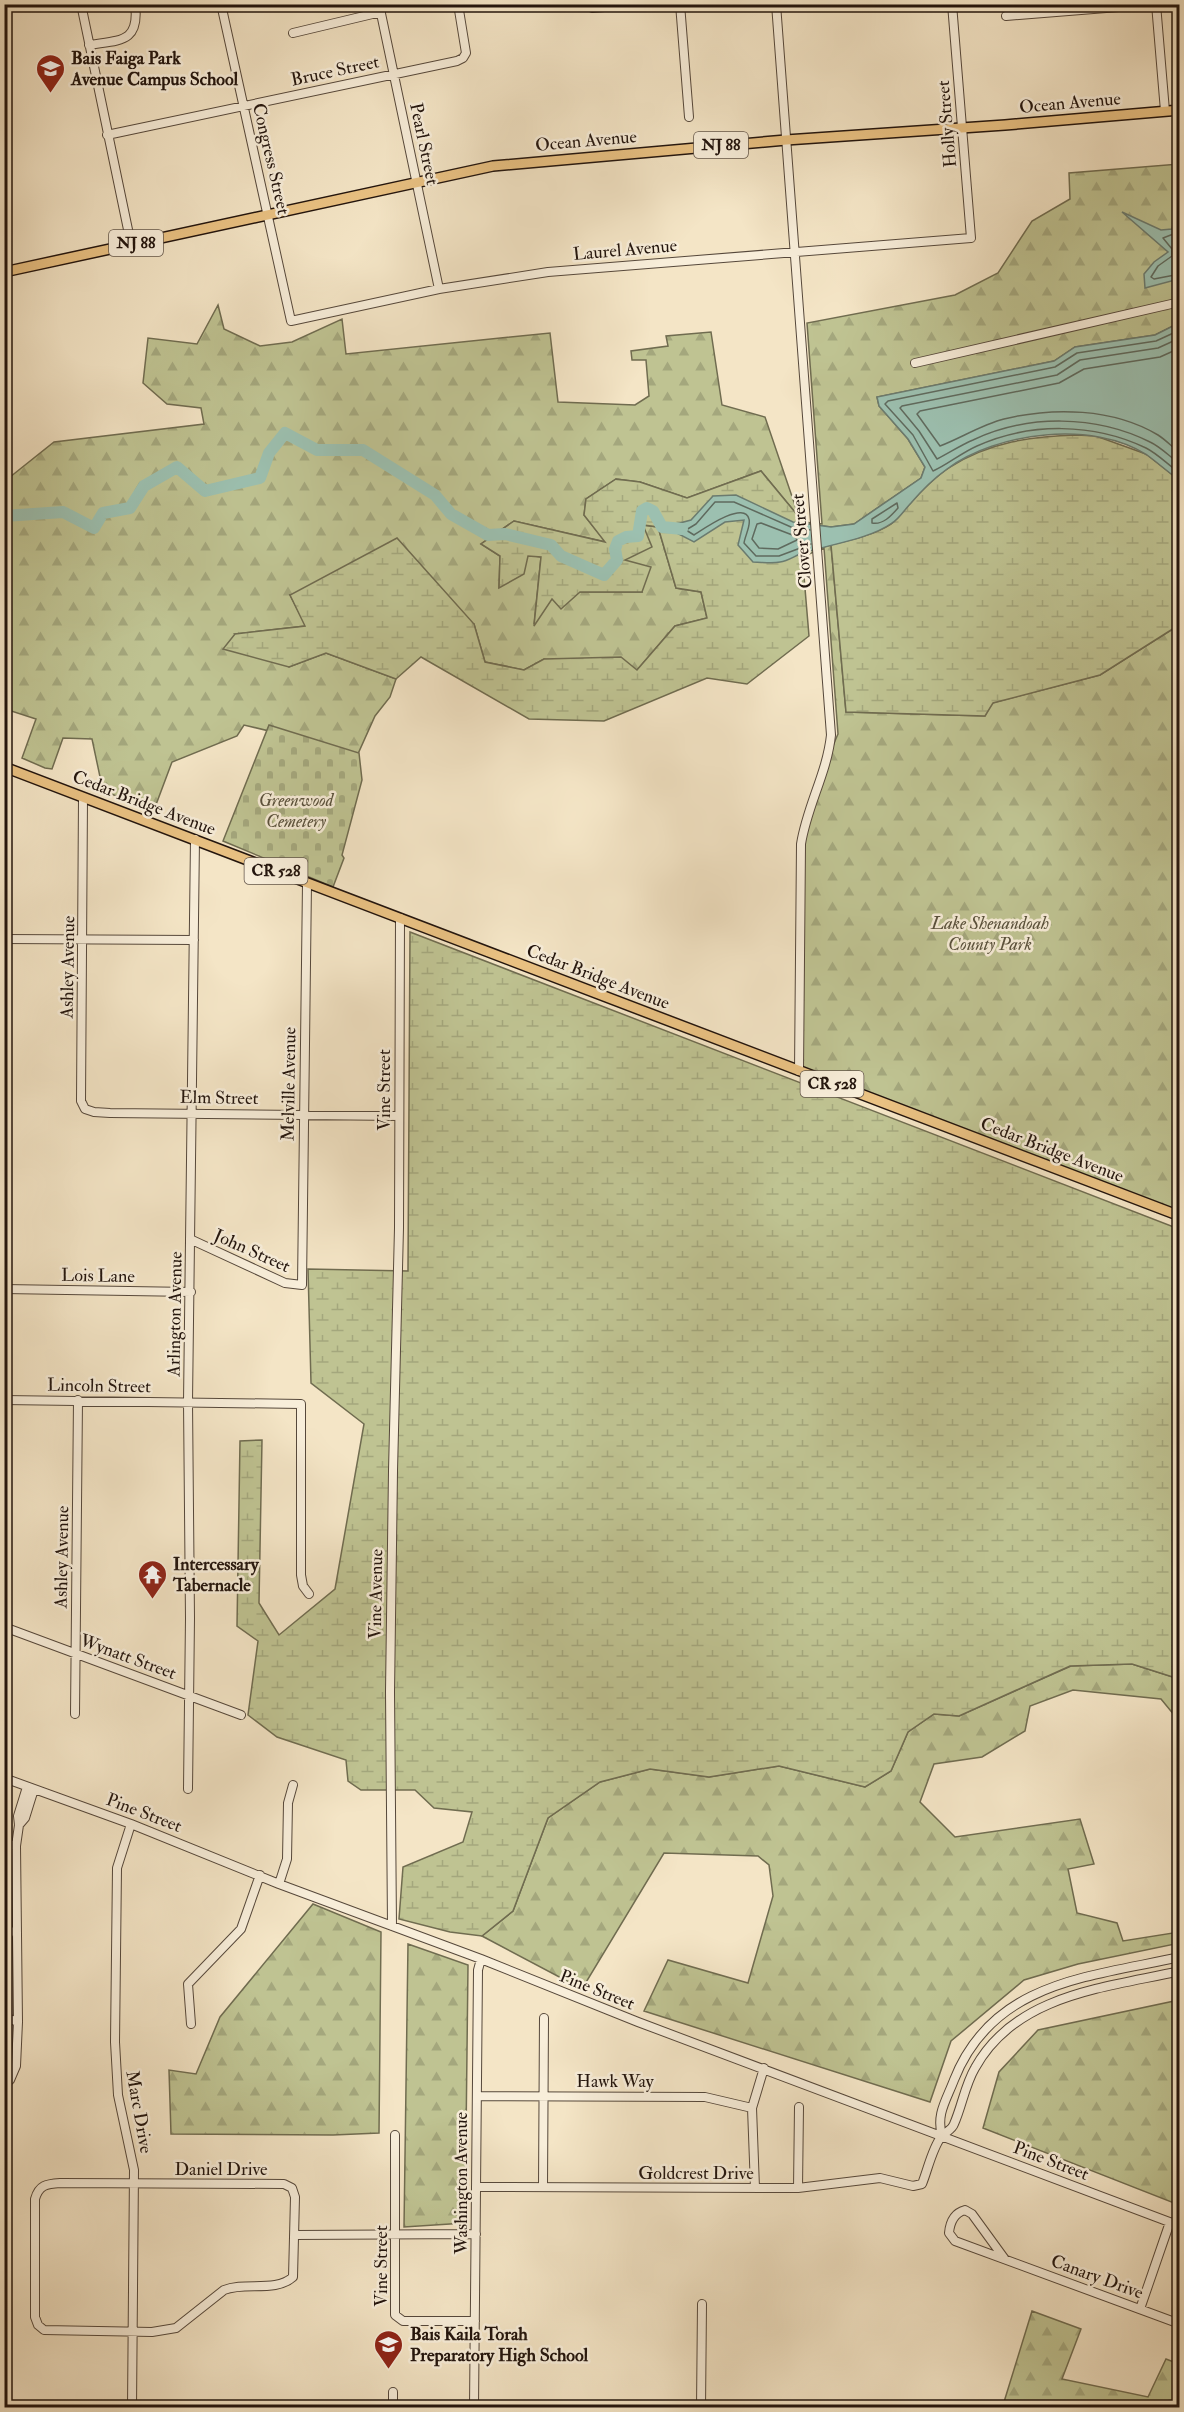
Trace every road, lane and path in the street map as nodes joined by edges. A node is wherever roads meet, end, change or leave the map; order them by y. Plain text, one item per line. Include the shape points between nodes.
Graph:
1 (81, 4) edge
2 (135, 4) edge
3 (221, 4) edge
4 (458, 4) edge
5 (588, 4) edge
6 (642, 4) edge
7 (680, 4) edge
8 (776, 4) edge
9 (952, 4) edge
10 (1156, 4) edge
11 (380, 8) edge
12 (1006, 16) dead end
13 (293, 33) dead end
14 (90, 45) junction
15 (394, 74) junction
16 (244, 106) junction
17 (1179, 110) edge
18 (1165, 111) junction
19 (688, 117) dead end
20 (962, 128) junction
21 (107, 135) junction
22 (786, 140) junction
23 (417, 182) junction
24 (268, 215) junction
25 (967, 239) joint
26 (131, 244) junction
27 (795, 251) junction
28 (4, 272) edge
29 (439, 289) junction
30 (1179, 302) edge
31 (291, 321) joint
32 (915, 363) dead end
33 (4, 767) edge
34 (83, 798) junction
35 (195, 840) junction
36 (306, 883) junction
37 (400, 918) junction
38 (4, 939) edge
39 (84, 939) junction
40 (194, 940) junction
41 (799, 1071) junction
42 (110, 1113) joint
43 (193, 1113) junction
44 (303, 1115) junction
45 (399, 1116) junction
46 (1179, 1216) edge
47 (192, 1240) junction
48 (398, 1263) joint
49 (302, 1286) joint
50 (4, 1289) edge
51 (191, 1292) junction
52 (4, 1400) edge
53 (78, 1400) junction
54 (188, 1401) junction
55 (309, 1594) dead end
56 (4, 1627) edge
57 (76, 1654) junction
58 (189, 1696) junction
59 (75, 1714) dead end
60 (241, 1715) dead end
61 (4, 1778) edge
62 (293, 1785) dead end
63 (31, 1788) junction
64 (188, 1789) dead end
65 (131, 1824) junction
66 (4, 1844) edge
67 (16, 1846) junction
68 (260, 1875) junction
69 (279, 1884) junction
70 (392, 1926) junction
71 (4, 1929) edge
72 (17, 1933) junction
73 (1179, 1956) edge
74 (481, 1959) junction
75 (1179, 1971) edge
76 (1056, 1985) junction
77 (1060, 1998) junction
78 (4, 2017) edge
79 (544, 2018) dead end
80 (18, 2022) junction
81 (191, 2024) dead end
82 (764, 2068) junction
83 (4, 2085) edge
84 (477, 2096) junction
85 (543, 2096) junction
86 (800, 2107) dead end
87 (752, 2108) junction
88 (395, 2135) dead end
89 (942, 2136) junction
90 (134, 2183) junction
91 (476, 2187) junction
92 (543, 2187) junction
93 (755, 2188) junction
94 (798, 2188) junction
95 (1170, 2223) junction
96 (1179, 2226) edge
97 (476, 2234) junction
98 (295, 2235) junction
99 (396, 2235) junction
100 (1004, 2258) junction
101 (702, 2304) dead end
102 (1140, 2309) junction
103 (475, 2321) junction
104 (1179, 2324) edge
105 (132, 2331) junction
106 (393, 2392) dead end
107 (132, 2408) edge
108 (393, 2408) edge
109 (474, 2408) edge
110 (701, 2408) edge

1 - 14 street
2 - 14 street via 137,20 131,35
3 - 16 street, Congress Street
4 - 15 street, Bruce Street via 466,53 463,58
5 - 6 street via 592,8
7 - 19 street
8 - 22 street, Clover Street
9 - 20 street, Holly Street
10 - 12 street
10 - 18 street
11 - 13 street
11 - 15 street, Pearl Street
14 - 21 street
15 - 16 street, Bruce Street
15 - 23 street, Pearl Street
16 - 21 street, Bruce Street
16 - 24 street, Congress Street
17 - 18 main road, Ocean Avenue / NJ 88
18 - 20 main road, Ocean Avenue / NJ 88
20 - 22 main road, Ocean Avenue / NJ 88
20 - 25 street, Holly Street via 971,238
21 - 26 street
22 - 23 main road, Ocean Avenue / NJ 88 via 493,166
22 - 27 street, Clover Street
23 - 24 main road, Ocean Avenue / NJ 88
23 - 29 street, Pearl Street
24 - 26 main road, Ocean Avenue / NJ 88
24 - 31 street, Congress Street
25 - 27 street, Laurel Avenue
26 - 28 main road, Ocean Avenue / NJ 88
27 - 29 street, Laurel Avenue via 548,272
27 - 41 street, Clover Street via 831,735 826,769 801,844
29 - 31 street, Laurel Avenue
30 - 32 street
33 - 34 main road, Cedar Bridge Avenue / CR 528
34 - 35 main road, Cedar Bridge Avenue / CR 528
34 - 39 street, Ashley Avenue
35 - 36 main road, Cedar Bridge Avenue / CR 528
35 - 40 street, Arlington Avenue
36 - 37 main road, Cedar Bridge Avenue / CR 528
36 - 44 street, Melville Avenue
37 - 41 main road, Cedar Bridge Avenue / CR 528
37 - 45 street, Vine Street
38 - 39 street
39 - 40 street
39 - 42 street, Ashley Avenue via 81,1101 85,1109
40 - 43 street, Arlington Avenue
41 - 46 main road, Cedar Bridge Avenue / CR 528
42 - 43 street, Elm Street
43 - 44 street, Elm Street
43 - 47 street, Arlington Avenue
44 - 45 street, Elm Street
44 - 49 street, Melville Avenue
45 - 48 street, Vine Street
47 - 49 street, John Street
47 - 51 street, Arlington Avenue
48 - 70 street, Vine Avenue via 390,1692
50 - 51 street, Lois Lane
51 - 54 street, Arlington Avenue
52 - 53 street, Lincoln Street
53 - 54 street, Lincoln Street
53 - 57 street, Ashley Avenue
54 - 55 street, Lincoln Street via 301,1404 301,1575
54 - 58 street, Arlington Avenue
56 - 57 street, Wynatt Street
57 - 58 street, Wynatt Street
57 - 59 street, Ashley Avenue
58 - 60 street, Wynatt Street
58 - 64 street, Arlington Avenue
61 - 63 street, Pine Street
62 - 69 street via 288,1803 287,1859
63 - 65 street, Pine Street
63 - 67 street via 18,1816
65 - 68 street, Pine Street
65 - 90 street, Marc Drive via 117,1868 115,2042 118,2095 133,2156
66 - 67 street
67 - 72 street
68 - 69 street, Pine Street
68 - 81 street via 242,1929 188,1984
69 - 70 street, Pine Street
70 - 74 street, Pine Street
71 - 72 street
72 - 80 street
73 - 76 street
74 - 82 street, Pine Street
74 - 84 street, Washington Avenue
75 - 77 street
76 - 77 street
76 - 89 street via 1012,2006 975,2042 955,2076 939,2118
77 - 89 street via 1012,2025 993,2043 975,2068 953,2127
78 - 80 street
79 - 85 street
80 - 83 street via 16,2066
82 - 87 street
82 - 89 street, Pine Street
84 - 85 street, Hawk Way
84 - 91 street, Washington Avenue
85 - 87 street, Hawk Way via 712,2097
85 - 92 street
86 - 94 street
87 - 93 street
88 - 99 street, Vine Street
89 - 94 street, Goldcrest Drive via 918,2185 880,2178
89 - 95 street, Pine Street
90 - 98 street, Daniel Drive via 284,2184 292,2188 295,2197
90 - 105 street, Marc Drive
90 - 105 street, Daniel Drive via 48,2184 38,2190 34,2224 34,2303 38,2325 44,2330 59,2331
91 - 92 street, Goldcrest Drive
91 - 97 street, Washington Avenue
92 - 93 street, Goldcrest Drive
93 - 94 street, Goldcrest Drive
95 - 96 street, Pine Street
95 - 102 street
97 - 99 street
97 - 103 street, Washington Avenue
98 - 99 street
98 - 105 street, Daniel Drive via 295,2274 291,2280 232,2286 176,2328
99 - 103 street, Vine Street via 398,2318
100 - 100 street, Canary Drive via 972,2214 958,2212 949,2233 955,2241
100 - 102 street, Canary Drive
101 - 110 street
102 - 104 street, Canary Drive
103 - 109 street, Washington Avenue
105 - 107 street, Marc Drive
106 - 108 street

